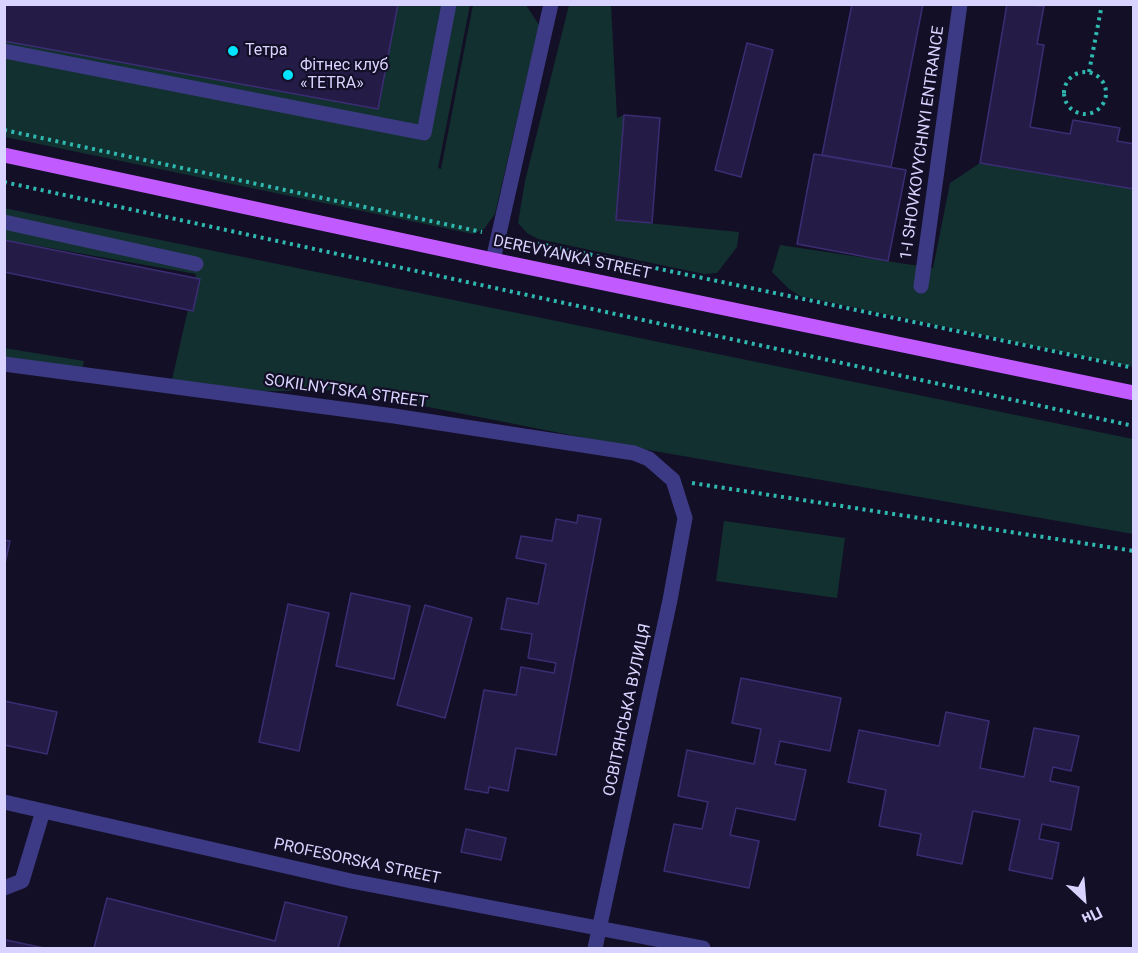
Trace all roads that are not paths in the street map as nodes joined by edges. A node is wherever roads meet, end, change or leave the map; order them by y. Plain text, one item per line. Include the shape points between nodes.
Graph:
1 (449, 4) edge
2 (551, 4) edge
3 (960, 4) edge
4 (4, 51) edge
5 (4, 155) edge
6 (4, 222) edge
7 (493, 260) junction
8 (196, 264) dead end
9 (921, 286) dead end
10 (4, 364) edge
11 (1134, 393) edge
12 (673, 480) joint
13 (4, 802) edge
14 (43, 811) junction
15 (4, 888) edge
16 (600, 928) junction
17 (595, 948) edge
18 (703, 948) edge

1 - 4 street via 424,133
2 - 7 street
3 - 9 street, 1-I SHOVKOVYCHNYI ENTRANCE
5 - 7 main road, DEREVYANKA STREET
6 - 8 street
7 - 11 main road, DEREVYANKA STREET
10 - 12 street, SOKILNYTSKA STREET via 382,414 634,453 649,459
12 - 16 street, ОСВІТЯНСЬКА ВУЛИЦЯ via 685,518
13 - 14 street, PROFESORSKA STREET
14 - 15 street via 22,881
14 - 16 street, PROFESORSKA STREET via 351,881
16 - 17 street, ОСВІТЯНСЬКА ВУЛИЦЯ
16 - 18 street, PROFESORSKA STREET

